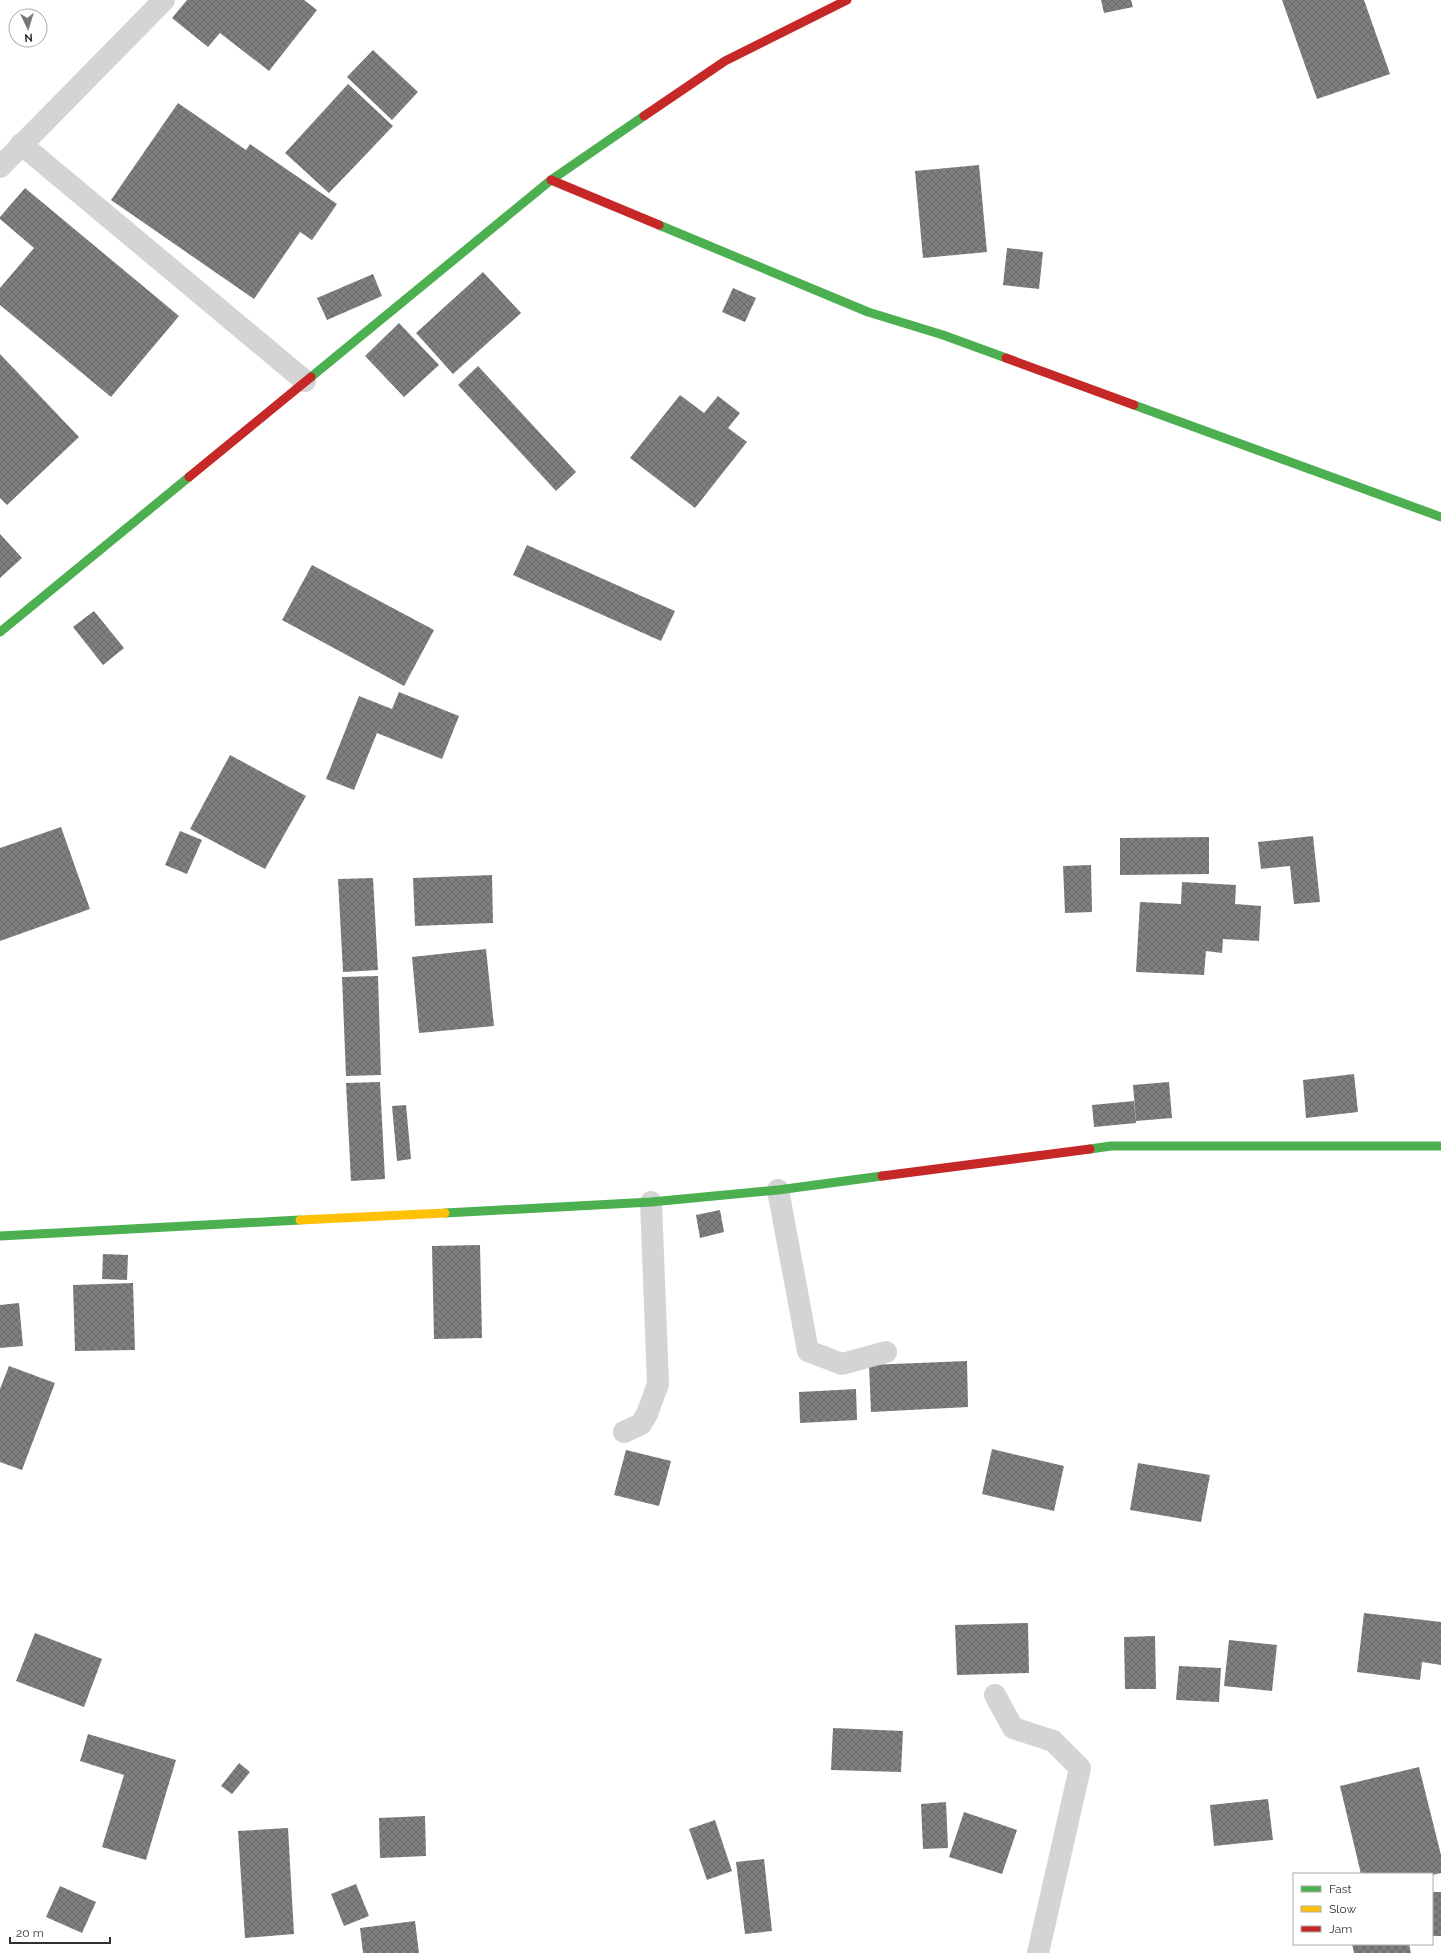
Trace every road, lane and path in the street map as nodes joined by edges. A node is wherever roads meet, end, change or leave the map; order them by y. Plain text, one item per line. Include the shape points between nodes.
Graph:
1 (164, 0) edge
2 (847, 0) edge
3 (21, 144) junction
4 (0, 167) edge
5 (551, 180) junction
6 (305, 381) junction
7 (1441, 517) edge
8 (0, 632) edge
9 (1441, 1146) edge
10 (778, 1190) junction
11 (651, 1202) junction
12 (0, 1236) edge
13 (886, 1352) dead end
14 (624, 1432) dead end
15 (995, 1695) dead end
16 (1038, 1953) edge

1 - 3 street
2 - 5 street via 725,62
3 - 4 street
3 - 6 street
5 - 6 street
5 - 7 street via 868,312 943,335
6 - 8 street
9 - 10 street via 1111,1146
10 - 11 street
10 - 13 street via 808,1351 842,1364
11 - 12 street
11 - 14 street via 658,1384 641,1424
15 - 16 street via 1013,1728 1053,1741 1080,1768

